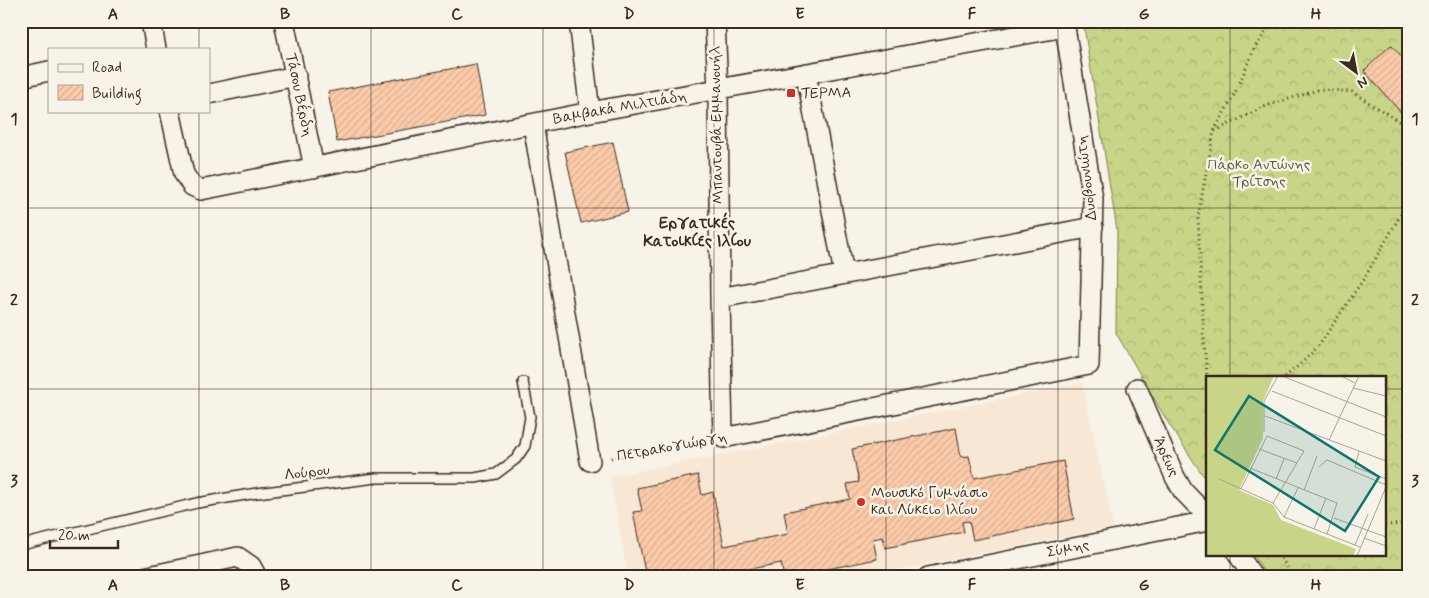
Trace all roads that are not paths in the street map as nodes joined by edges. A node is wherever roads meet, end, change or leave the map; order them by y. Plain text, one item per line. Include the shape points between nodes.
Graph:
1 (151, 21) edge
2 (284, 21) edge
3 (579, 21) edge
4 (715, 21) edge
5 (1065, 24) edge
6 (156, 48) edge
7 (48, 71) edge
8 (806, 72) junction
9 (296, 76) junction
10 (21, 77) edge
11 (718, 90) junction
12 (210, 94) edge
13 (170, 112) edge
14 (590, 112) junction
15 (533, 124) junction
16 (314, 168) junction
17 (1093, 226) junction
18 (844, 274) junction
19 (720, 298) junction
20 (1089, 365) joint
21 (523, 382) dead end
22 (1137, 388) dead end
23 (723, 438) joint
24 (590, 461) road end
25 (1206, 517) edge
26 (1206, 519) edge
27 (21, 545) edge
28 (1239, 556) edge
29 (144, 577) edge
30 (257, 577) edge
31 (928, 577) edge
32 (1253, 577) edge

1 - 6 street
2 - 9 street, Τάσου Βέρδη
3 - 14 street
4 - 11 street, Μπαντουβά Εμμανουήλ
5 - 8 street, Βαμβακά Μιλτιάδη
5 - 17 street, Δυοβουνιώτη via 1093,199
7 - 10 street
8 - 11 street, Βαμβακά Μιλτιάδη
8 - 18 street
9 - 12 street
9 - 16 street, Τάσου Βέρδη
11 - 14 street, Βαμβακά Μιλτιάδη
11 - 19 street, Μπαντουβά Εμμανουήλ
13 - 16 street, Βαμβακά Μιλτιάδη via 184,174 192,186 200,190
14 - 15 street, Βαμβακά Μιλτιάδη
15 - 16 street, Βαμβακά Μιλτιάδη
15 - 24 street
17 - 18 street
17 - 20 street, Δυοβουνιώτη
18 - 19 street
19 - 23 street, Μπαντουβά Εμμανουήλ
20 - 23 street, Πετρακογιώργη
21 - 27 lane, Λούρου via 530,417 525,446 516,459 496,474 475,478 376,478 257,492
22 - 25 street, Άρεως via 1175,477
26 - 31 street, Σύμης
28 - 32 street
29 - 30 street via 238,557 251,566

